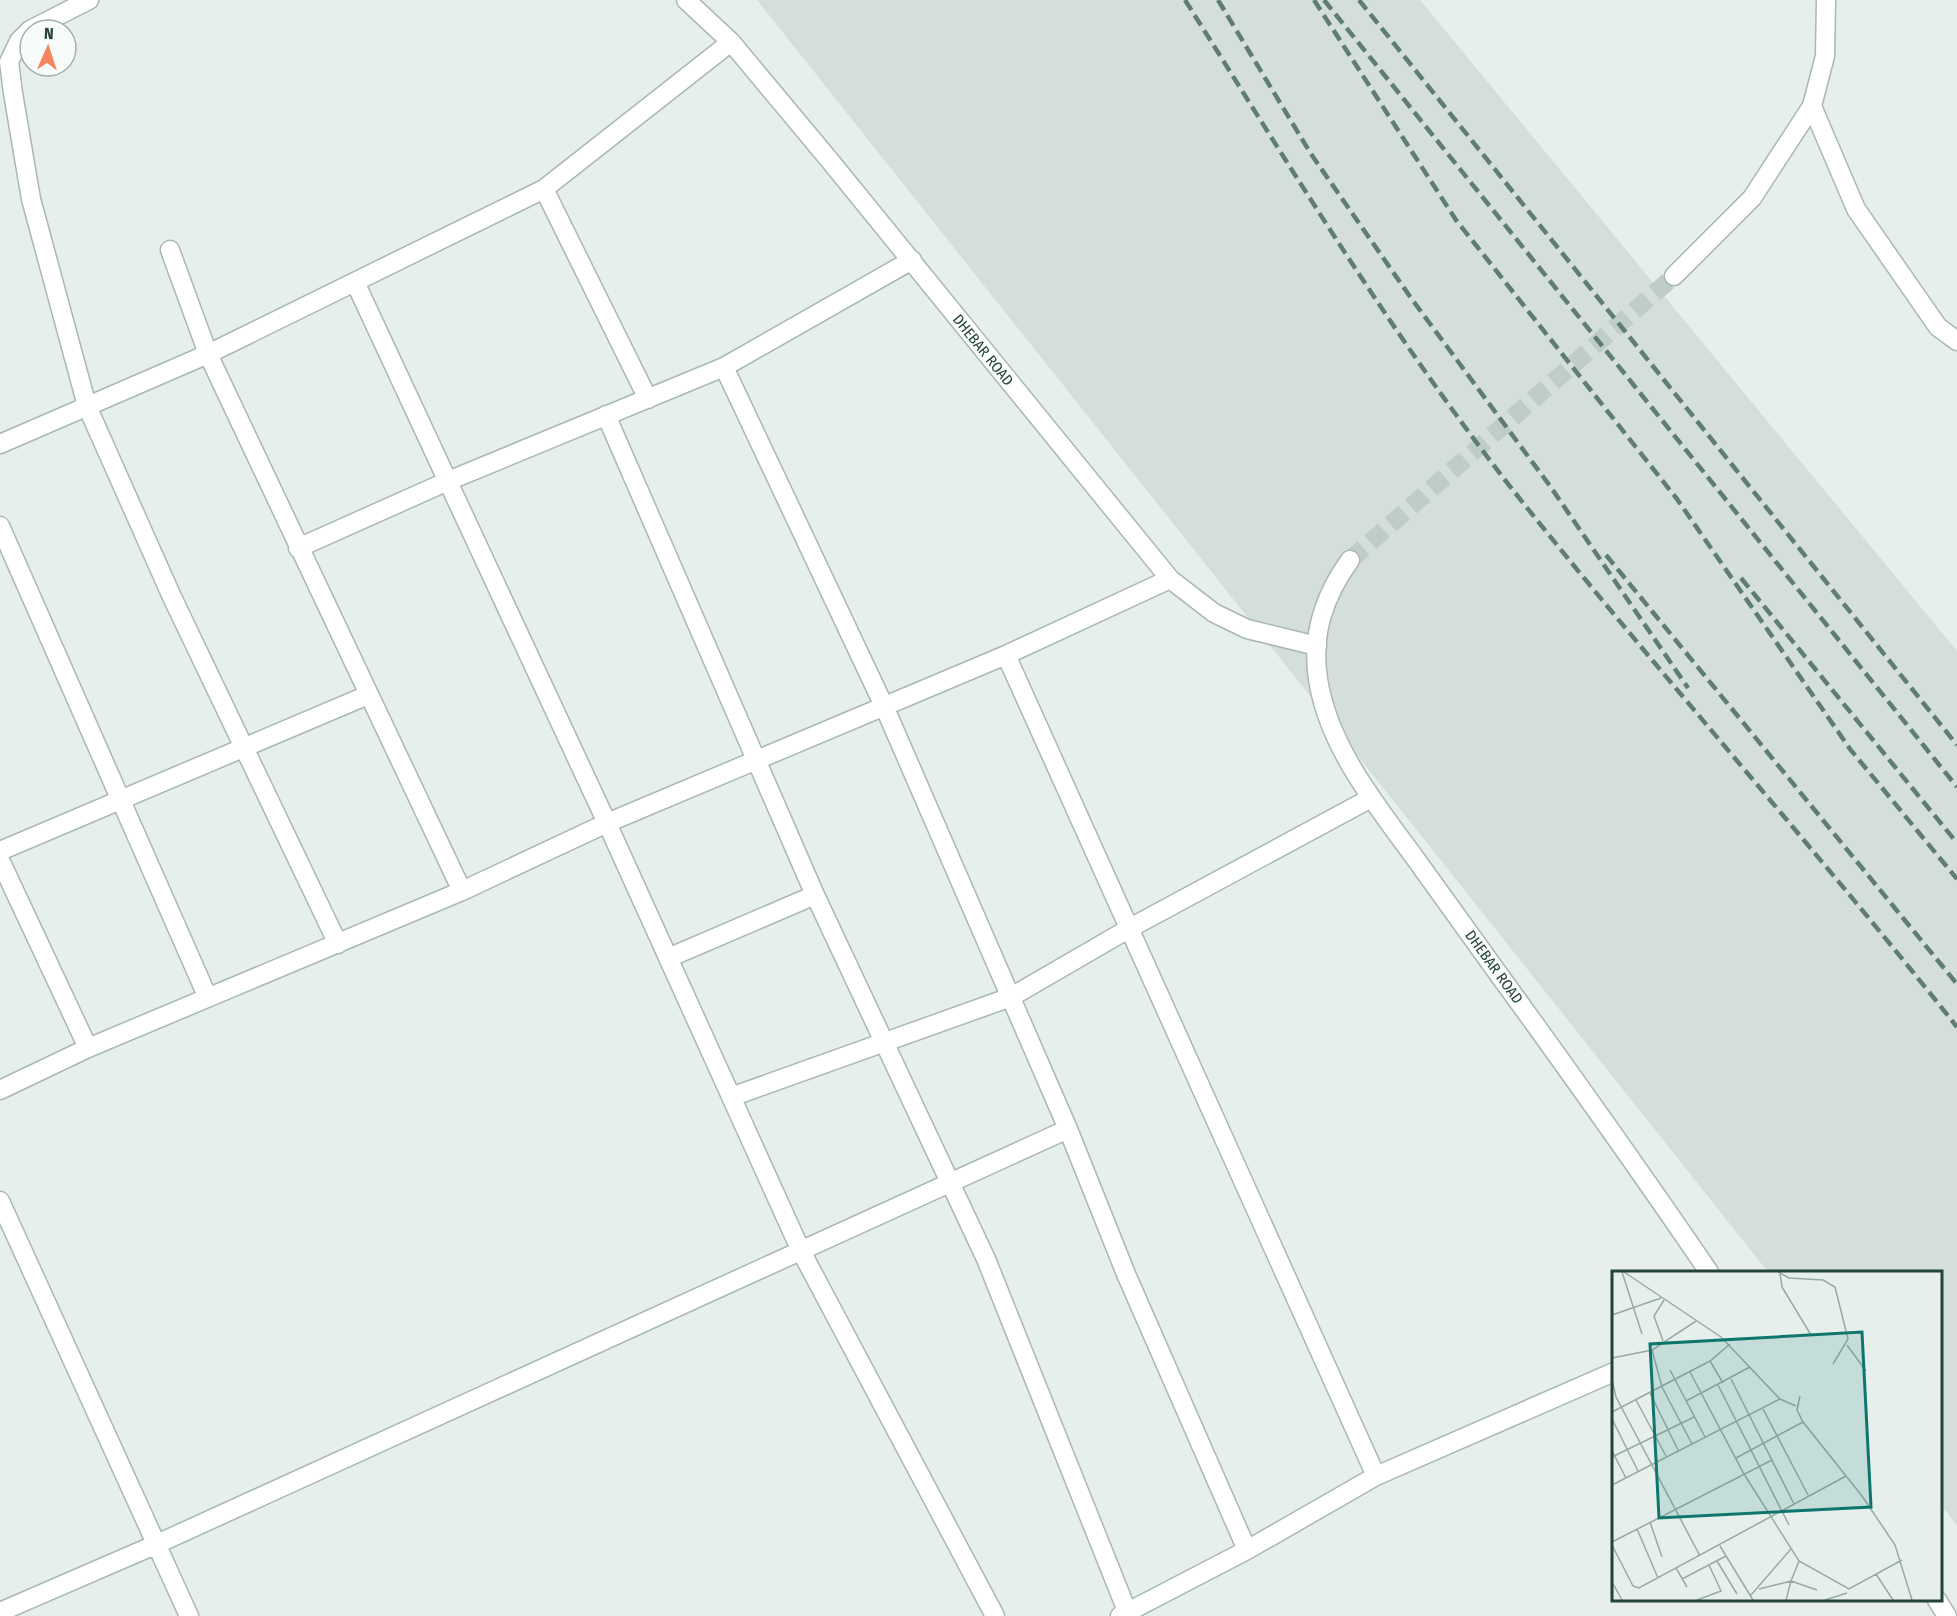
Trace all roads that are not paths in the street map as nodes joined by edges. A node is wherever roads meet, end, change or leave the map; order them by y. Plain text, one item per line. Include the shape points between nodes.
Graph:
1 (88, 0) edge
2 (686, 0) edge
3 (1826, 0) edge
4 (53, 18) edge
5 (18, 42) edge
6 (731, 42) junction
7 (5, 62) edge
8 (1812, 106) junction
9 (544, 189) junction
10 (170, 250) dead end
11 (912, 260) junction
12 (1674, 276) tunnel mouth
13 (355, 282) junction
14 (1957, 340) edge
15 (208, 354) junction
16 (724, 367) junction
17 (648, 399) junction
18 (87, 406) junction
19 (606, 415) junction
20 (0, 444) edge
21 (448, 481) junction
22 (0, 526) edge
23 (298, 548) junction
24 (1350, 560) tunnel mouth
25 (1170, 579) junction
26 (1317, 646) junction
27 (1006, 655) junction
28 (368, 695) junction
29 (884, 706) junction
30 (244, 748) junction
31 (756, 762) junction
32 (120, 798) junction
33 (1371, 798) junction
34 (607, 823) junction
35 (0, 851) edge
36 (0, 860) edge
37 (462, 891) junction
38 (815, 895) junction
39 (1130, 928) junction
40 (338, 944) junction
41 (668, 958) junction
42 (1011, 997) junction
43 (208, 998) junction
44 (886, 1043) junction
45 (88, 1048) junction
46 (0, 1090) edge
47 (731, 1097) junction
48 (1068, 1129) junction
49 (950, 1182) junction
50 (0, 1201) edge
51 (801, 1251) junction
52 (1708, 1271) edge
53 (1612, 1373) edge
54 (1376, 1476) junction
55 (157, 1544) junction
56 (1247, 1550) junction
57 (1938, 1601) edge
58 (0, 1612) edge
59 (1126, 1615) edge
60 (189, 1616) edge
61 (995, 1616) edge
62 (1947, 1616) edge

1 - 4 street
2 - 6 street, DHEBAR ROAD
3 - 8 street via 1825,56
5 - 7 street
6 - 9 street
6 - 11 street, DHEBAR ROAD
7 - 18 street via 31,199
8 - 12 street via 1752,198
8 - 14 street via 1856,208 1938,327
9 - 13 street
9 - 17 street
10 - 15 street
11 - 16 street
11 - 25 street, DHEBAR ROAD
13 - 15 street
13 - 21 street
15 - 18 street
15 - 23 street
16 - 17 street
16 - 29 street
17 - 19 street
18 - 20 street
18 - 30 street
19 - 21 street
19 - 31 street
21 - 23 street
21 - 34 street
22 - 32 street
23 - 28 street
24 - 26 street, DHEBAR ROAD via 1324,604
25 - 26 street, DHEBAR ROAD via 1214,613 1247,629
25 - 27 street
26 - 33 street, DHEBAR ROAD via 1318,680 1331,720
27 - 29 street
27 - 39 street
28 - 30 street
28 - 37 street
29 - 31 street
29 - 42 street
30 - 32 street
30 - 40 street
31 - 34 street
31 - 38 street
32 - 35 street
32 - 43 street
33 - 39 street
33 - 52 street, DHEBAR ROAD
34 - 37 street
34 - 41 street
36 - 45 street
37 - 40 street
38 - 41 street
38 - 44 street
39 - 42 street
39 - 54 street
40 - 43 street
41 - 47 street
42 - 44 street
42 - 48 street
43 - 45 street
44 - 47 street
44 - 49 street
45 - 46 street
47 - 51 street
48 - 49 street
48 - 56 street via 1126,1274
49 - 51 street
49 - 59 street via 986,1259
50 - 55 street
51 - 55 street
51 - 61 street
53 - 54 street
54 - 56 street
55 - 58 street
55 - 60 street
56 - 59 street
57 - 62 street

